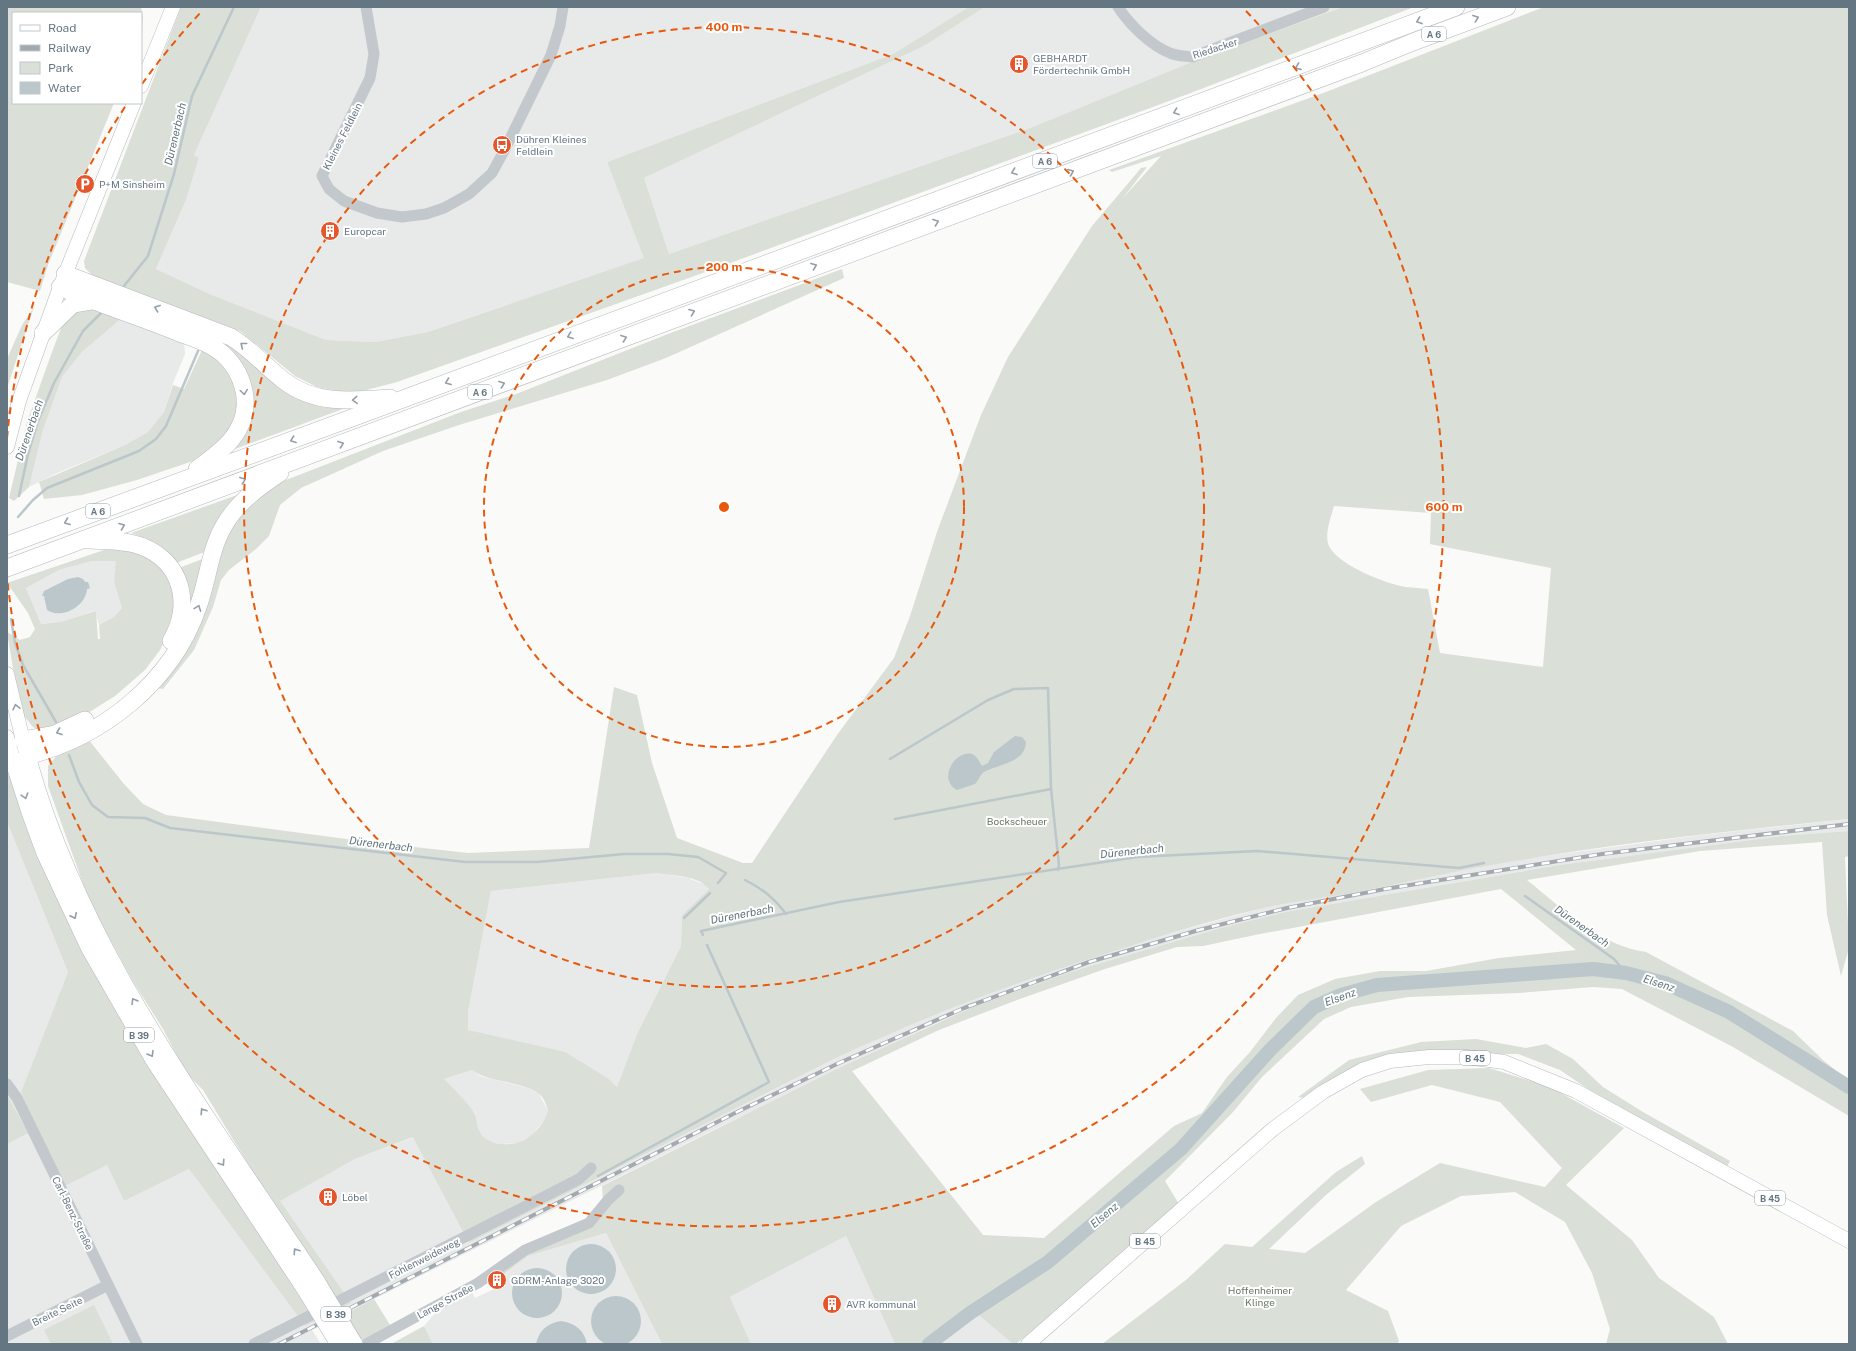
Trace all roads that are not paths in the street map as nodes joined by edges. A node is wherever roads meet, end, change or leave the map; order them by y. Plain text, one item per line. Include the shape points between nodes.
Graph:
1 (173, 7) edge
2 (366, 7) edge
3 (564, 7) edge
4 (1118, 7) edge
5 (1324, 7) edge
6 (1456, 7) edge
7 (1507, 7) edge
8 (142, 84) edge
9 (134, 104) edge
10 (63, 281) junction
11 (91, 301) junction
12 (191, 329) junction
13 (43, 333) junction
14 (207, 335) junction
15 (408, 397) junction
16 (7, 447) edge
17 (304, 457) junction
18 (182, 480) junction
19 (85, 539) junction
20 (10, 544) edge
21 (10, 568) edge
22 (7, 674) edge
23 (13, 748) edge
24 (49, 750) junction
25 (38, 794) junction
26 (7, 1084) edge
27 (591, 1168) dead end
28 (619, 1190) dead end
29 (1849, 1241) edge
30 (108, 1286) junction
31 (312, 1286) junction
32 (7, 1336) edge
33 (137, 1344) edge
34 (254, 1344) edge
35 (339, 1344) edge
36 (354, 1344) edge
37 (366, 1344) edge
38 (1028, 1344) edge

1 - 8 main road
2 - 3 street, Kleines Feldlein via 374,54 370,78 322,176 329,189 344,200 377,213 402,217 426,214 444,208 469,194 492,173 551,54
4 - 5 street, Riedacker via 1135,27 1160,48 1172,54 1192,57
6 -> 15 highway, A 6
17 -> 7 highway, A 6
9 - 10 main road
10 - 11 highway
12 -> 10 highway
10 - 13 main road
11 - 12 highway
11 - 13 highway via 73,304
12 - 14 highway
13 - 16 main road via 19,401
15 -> 14 highway via 353,401 322,398 293,387 231,337
14 -> 18 highway via 239,375 245,401 244,417 236,434 223,450
15 -> 18 highway, A 6
19 -> 17 highway, A 6
24 -> 17 highway via 109,720 129,705 160,674 190,627 225,524 247,497
18 -> 20 highway, A 6
19 - 21 highway, A 6
19 -> 23 highway via 140,546 158,556 171,568 182,594 180,620 172,640 152,667 122,698 55,734
23 -> 22 main road, B 39
23 - 24 highway
23 - 25 highway, B 39
23 -> 31 highway, B 39 via 30,812 45,853 89,947 154,1060
24 - 25 highway via 42,764
31 -> 25 highway, B 39 via 116,971 77,894
26 - 30 street, Carl-Benz-Straße via 17,1098
27 - 34 street, Fohlenweideweg via 579,1179
28 - 37 street, Lange Straße via 589,1223 525,1250 478,1283
29 - 38 main road, B 45 via 1576,1091 1504,1062 1429,1056 1390,1062 1362,1070 1323,1092 1273,1129
30 - 32 street, Breite Seite
30 - 33 street, Carl-Benz-Straße
31 - 35 highway, B 39, bridge
31 - 36 highway, B 39, bridge

